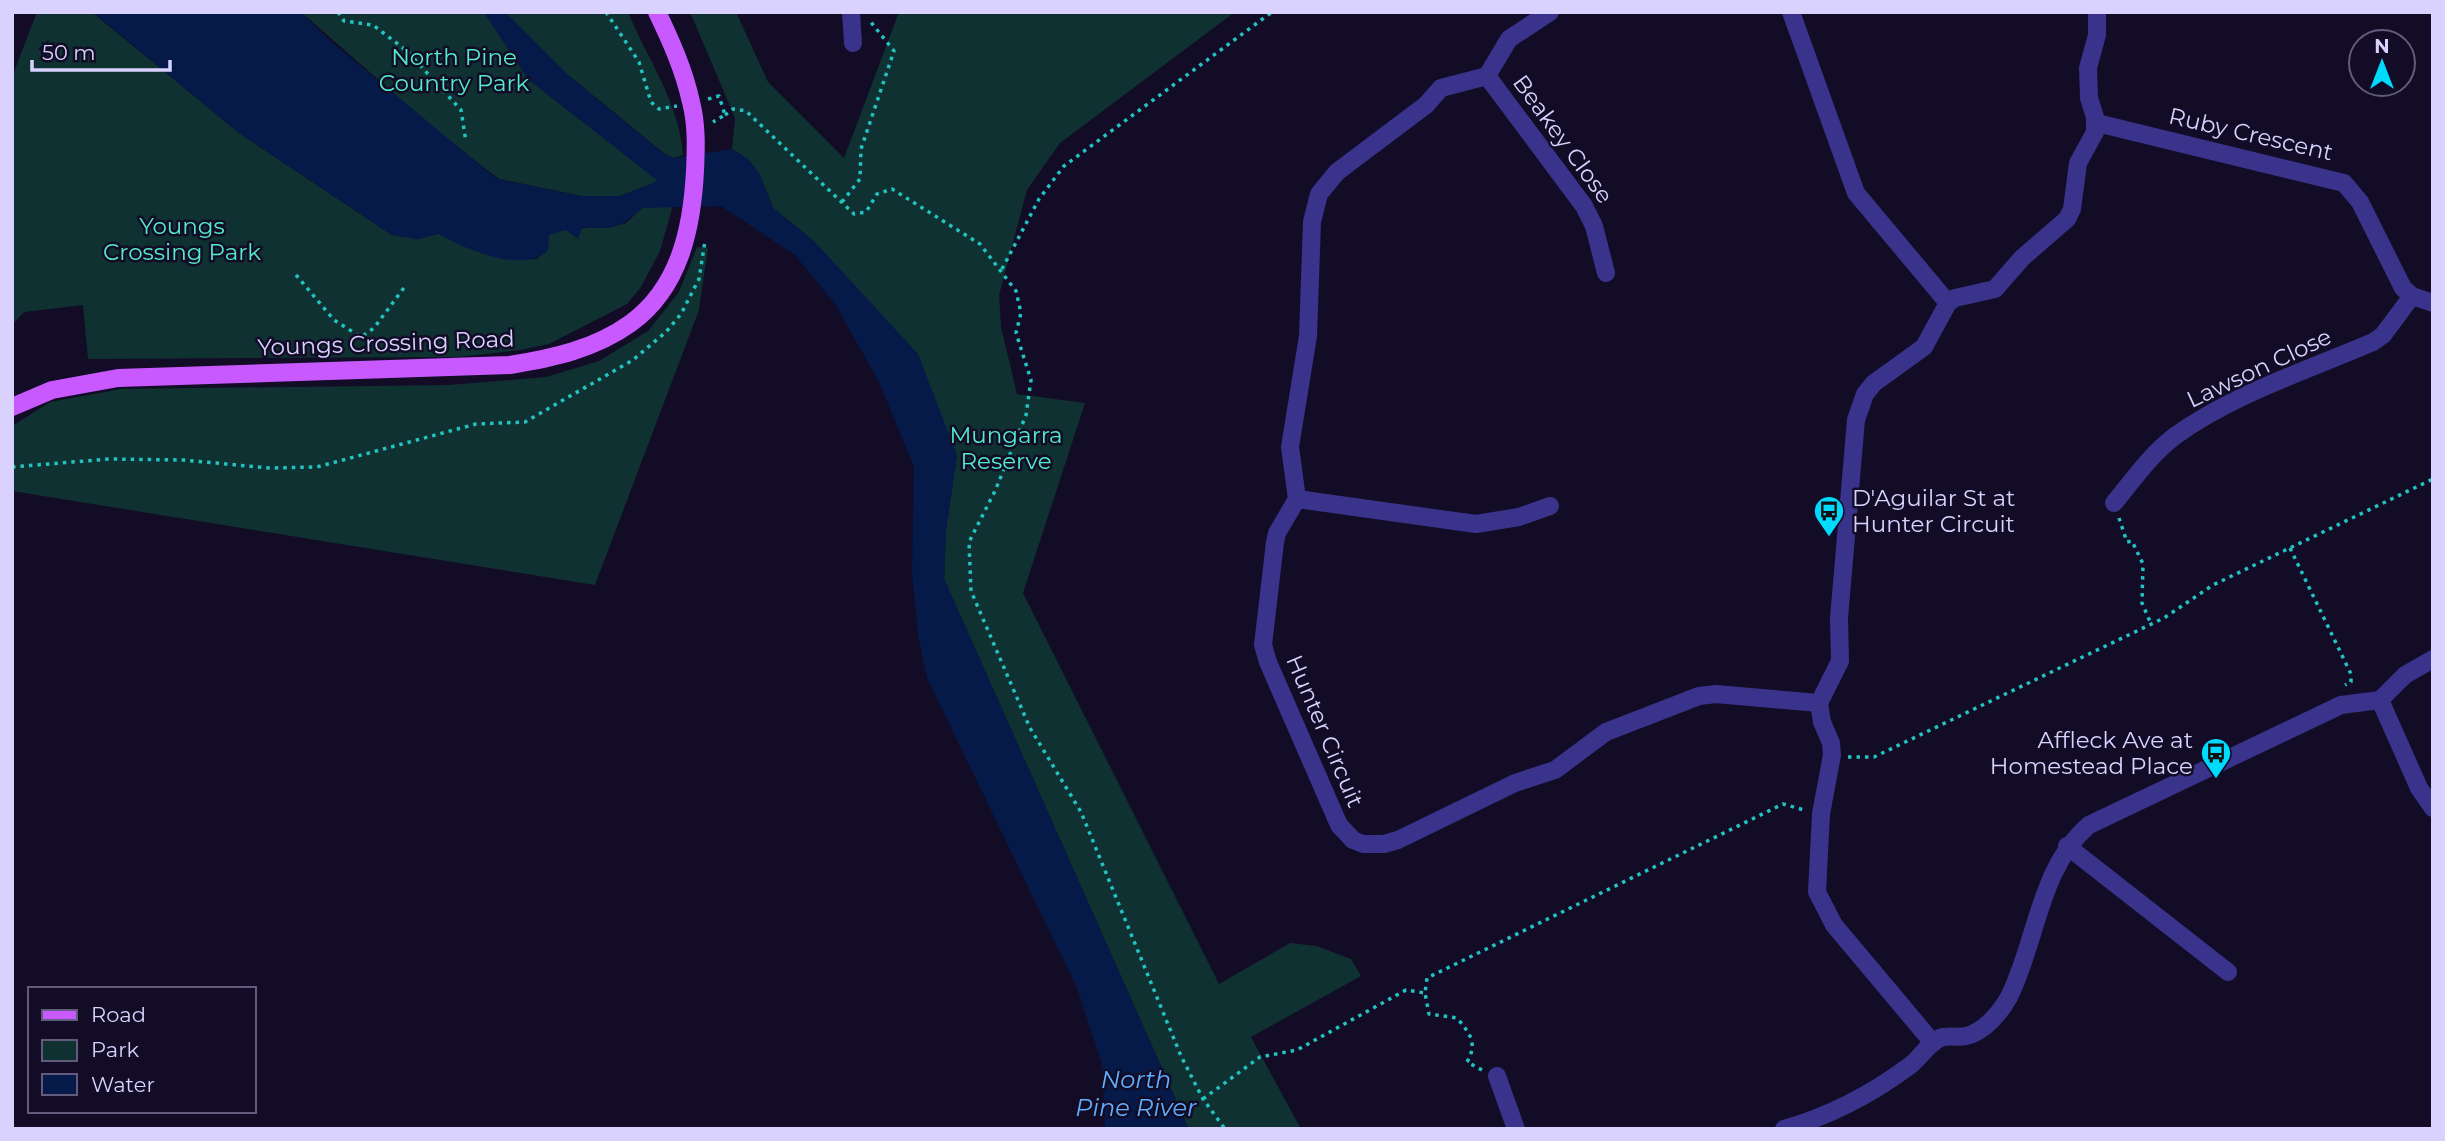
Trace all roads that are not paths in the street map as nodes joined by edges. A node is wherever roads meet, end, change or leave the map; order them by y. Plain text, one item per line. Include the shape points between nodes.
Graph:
1 (657, 12) edge
2 (1550, 12) edge
3 (1791, 12) edge
4 (2097, 12) edge
5 (858, 13) edge
6 (853, 43) dead end
7 (1487, 76) junction
8 (2096, 123) junction
9 (1606, 274) dead end
10 (2412, 296) junction
11 (1948, 303) junction
12 (2433, 303) edge
13 (12, 407) edge
14 (1297, 499) junction
15 (2114, 503) road end
16 (1550, 506) dead end
17 (2433, 659) edge
18 (2380, 700) junction
19 (1819, 703) junction
20 (2433, 808) edge
21 (2067, 846) junction
22 (2228, 972) dead end
23 (1933, 1043) junction
24 (1497, 1076) road end
25 (1516, 1129) edge
26 (1784, 1129) edge

1 - 13 main road, Youngs Crossing Road via 686,82 695,121 692,209 680,259 664,287 645,311 594,345 552,358 459,369 118,378 52,390
2 - 7 street via 1508,39
3 - 11 street via 1856,193
4 - 8 street via 2088,68
5 - 6 street
7 - 9 street, Beakey Close via 1584,206
7 - 14 street via 1441,88 1426,105 1337,172 1318,194 1312,222 1308,336 1290,447
8 - 10 street, Ruby Crescent via 2344,183 2354,191 2394,275
8 - 11 street via 2093,139 2078,163 2067,219 1995,289
10 - 12 street
10 - 15 street, Lawson Close via 2373,342 2237,401 2175,436
11 - 19 street via 1924,347 1874,383 1858,407 1839,618 1840,661
14 - 16 street via 1476,524 1509,520
14 - 19 street, Hunter Circuit via 1277,533 1264,645 1339,825 1353,840 1373,845 1398,840 1515,783 1555,770 1606,732 1699,696
17 - 18 street via 2405,675
18 - 20 street via 2419,788
18 - 21 street via 2335,707 2106,816
19 - 23 street via 1832,755 1821,814 1817,892 1824,911
21 - 22 street
21 - 23 street via 2007,1001 1982,1029
23 - 26 street via 1912,1065 1870,1093 1814,1121
24 - 25 street

